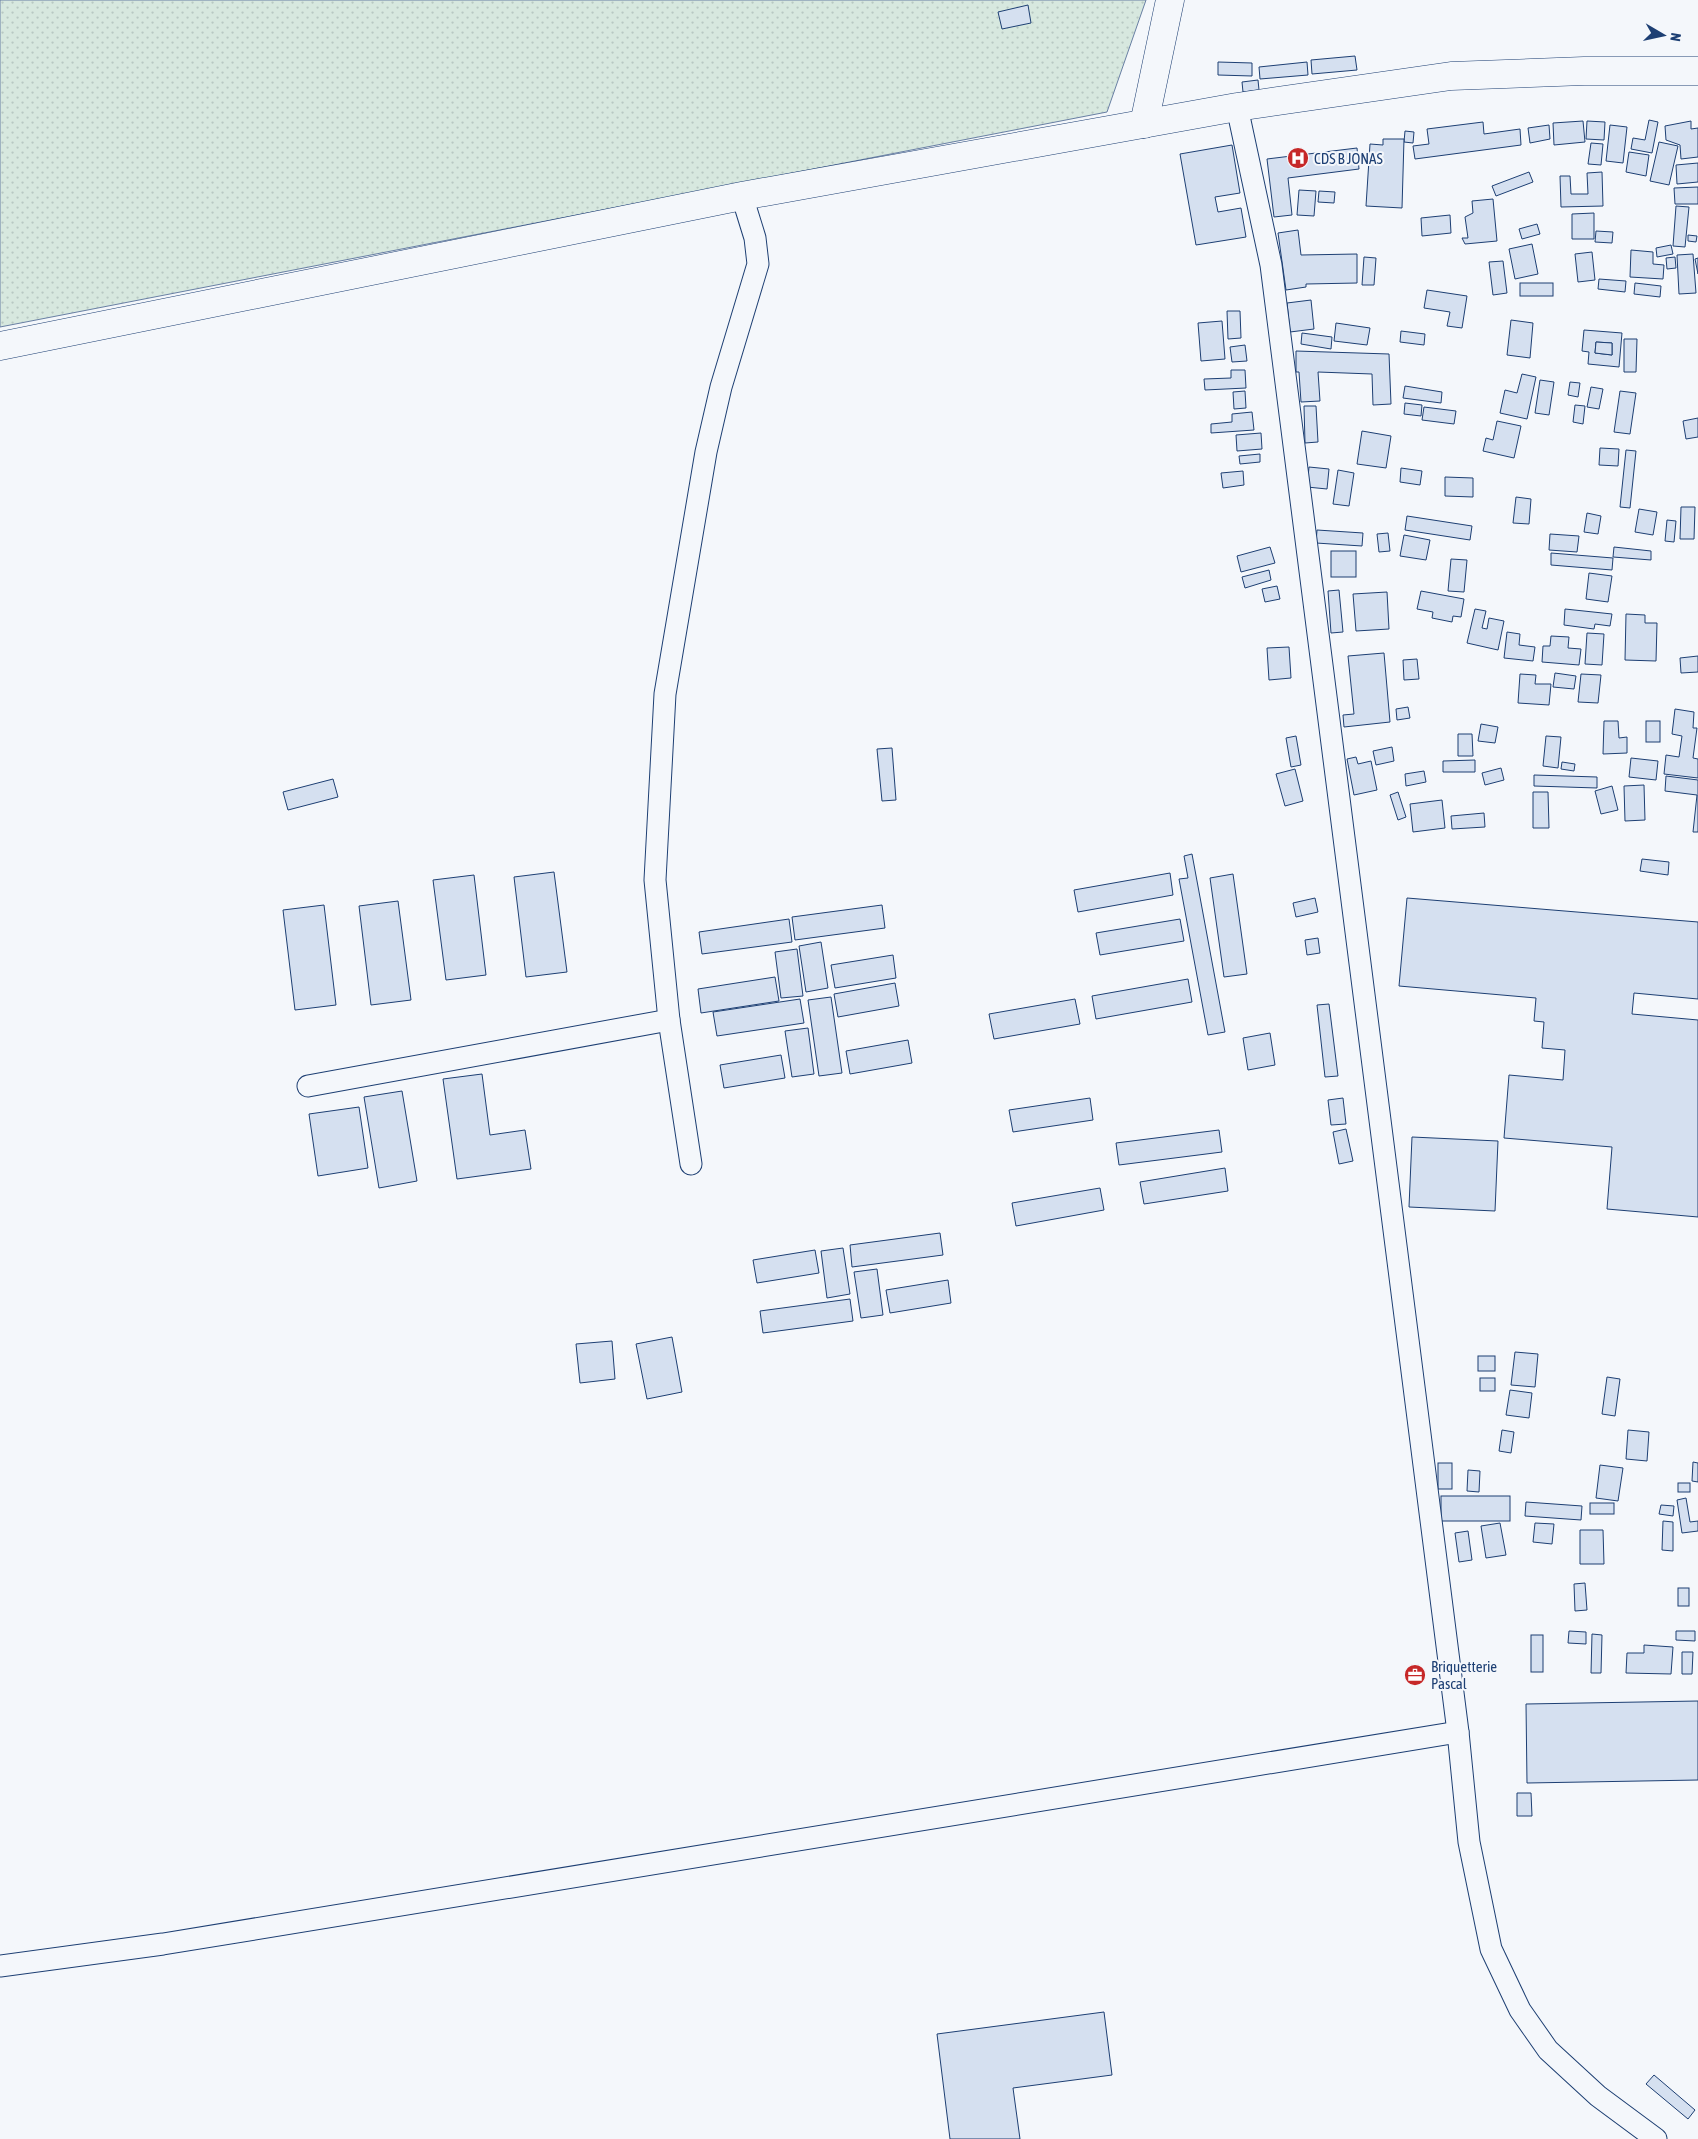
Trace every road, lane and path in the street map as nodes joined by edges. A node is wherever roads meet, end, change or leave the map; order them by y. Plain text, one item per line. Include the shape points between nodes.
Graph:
1 (1170, 0) edge
2 (1698, 71) edge
3 (1237, 107) junction
4 (1144, 124) junction
5 (742, 196) junction
6 (0, 346) edge
7 (670, 1020) junction
8 (308, 1086) dead end
9 (691, 1164) dead end
10 (1458, 1732) junction
11 (0, 1966) edge
12 (1656, 2139) edge

1 - 4 main road
2 - 3 main road via 1451,76
3 - 4 main road
3 - 10 street via 1271,266
4 - 5 main road
5 - 6 main road
5 - 7 street via 755,238 758,264 721,387 706,452 665,694 655,880
7 - 8 street
7 - 9 street
10 - 11 street via 163,1944
10 - 12 street via 1469,1842 1491,1949 1520,2010 1548,2050 1598,2096

